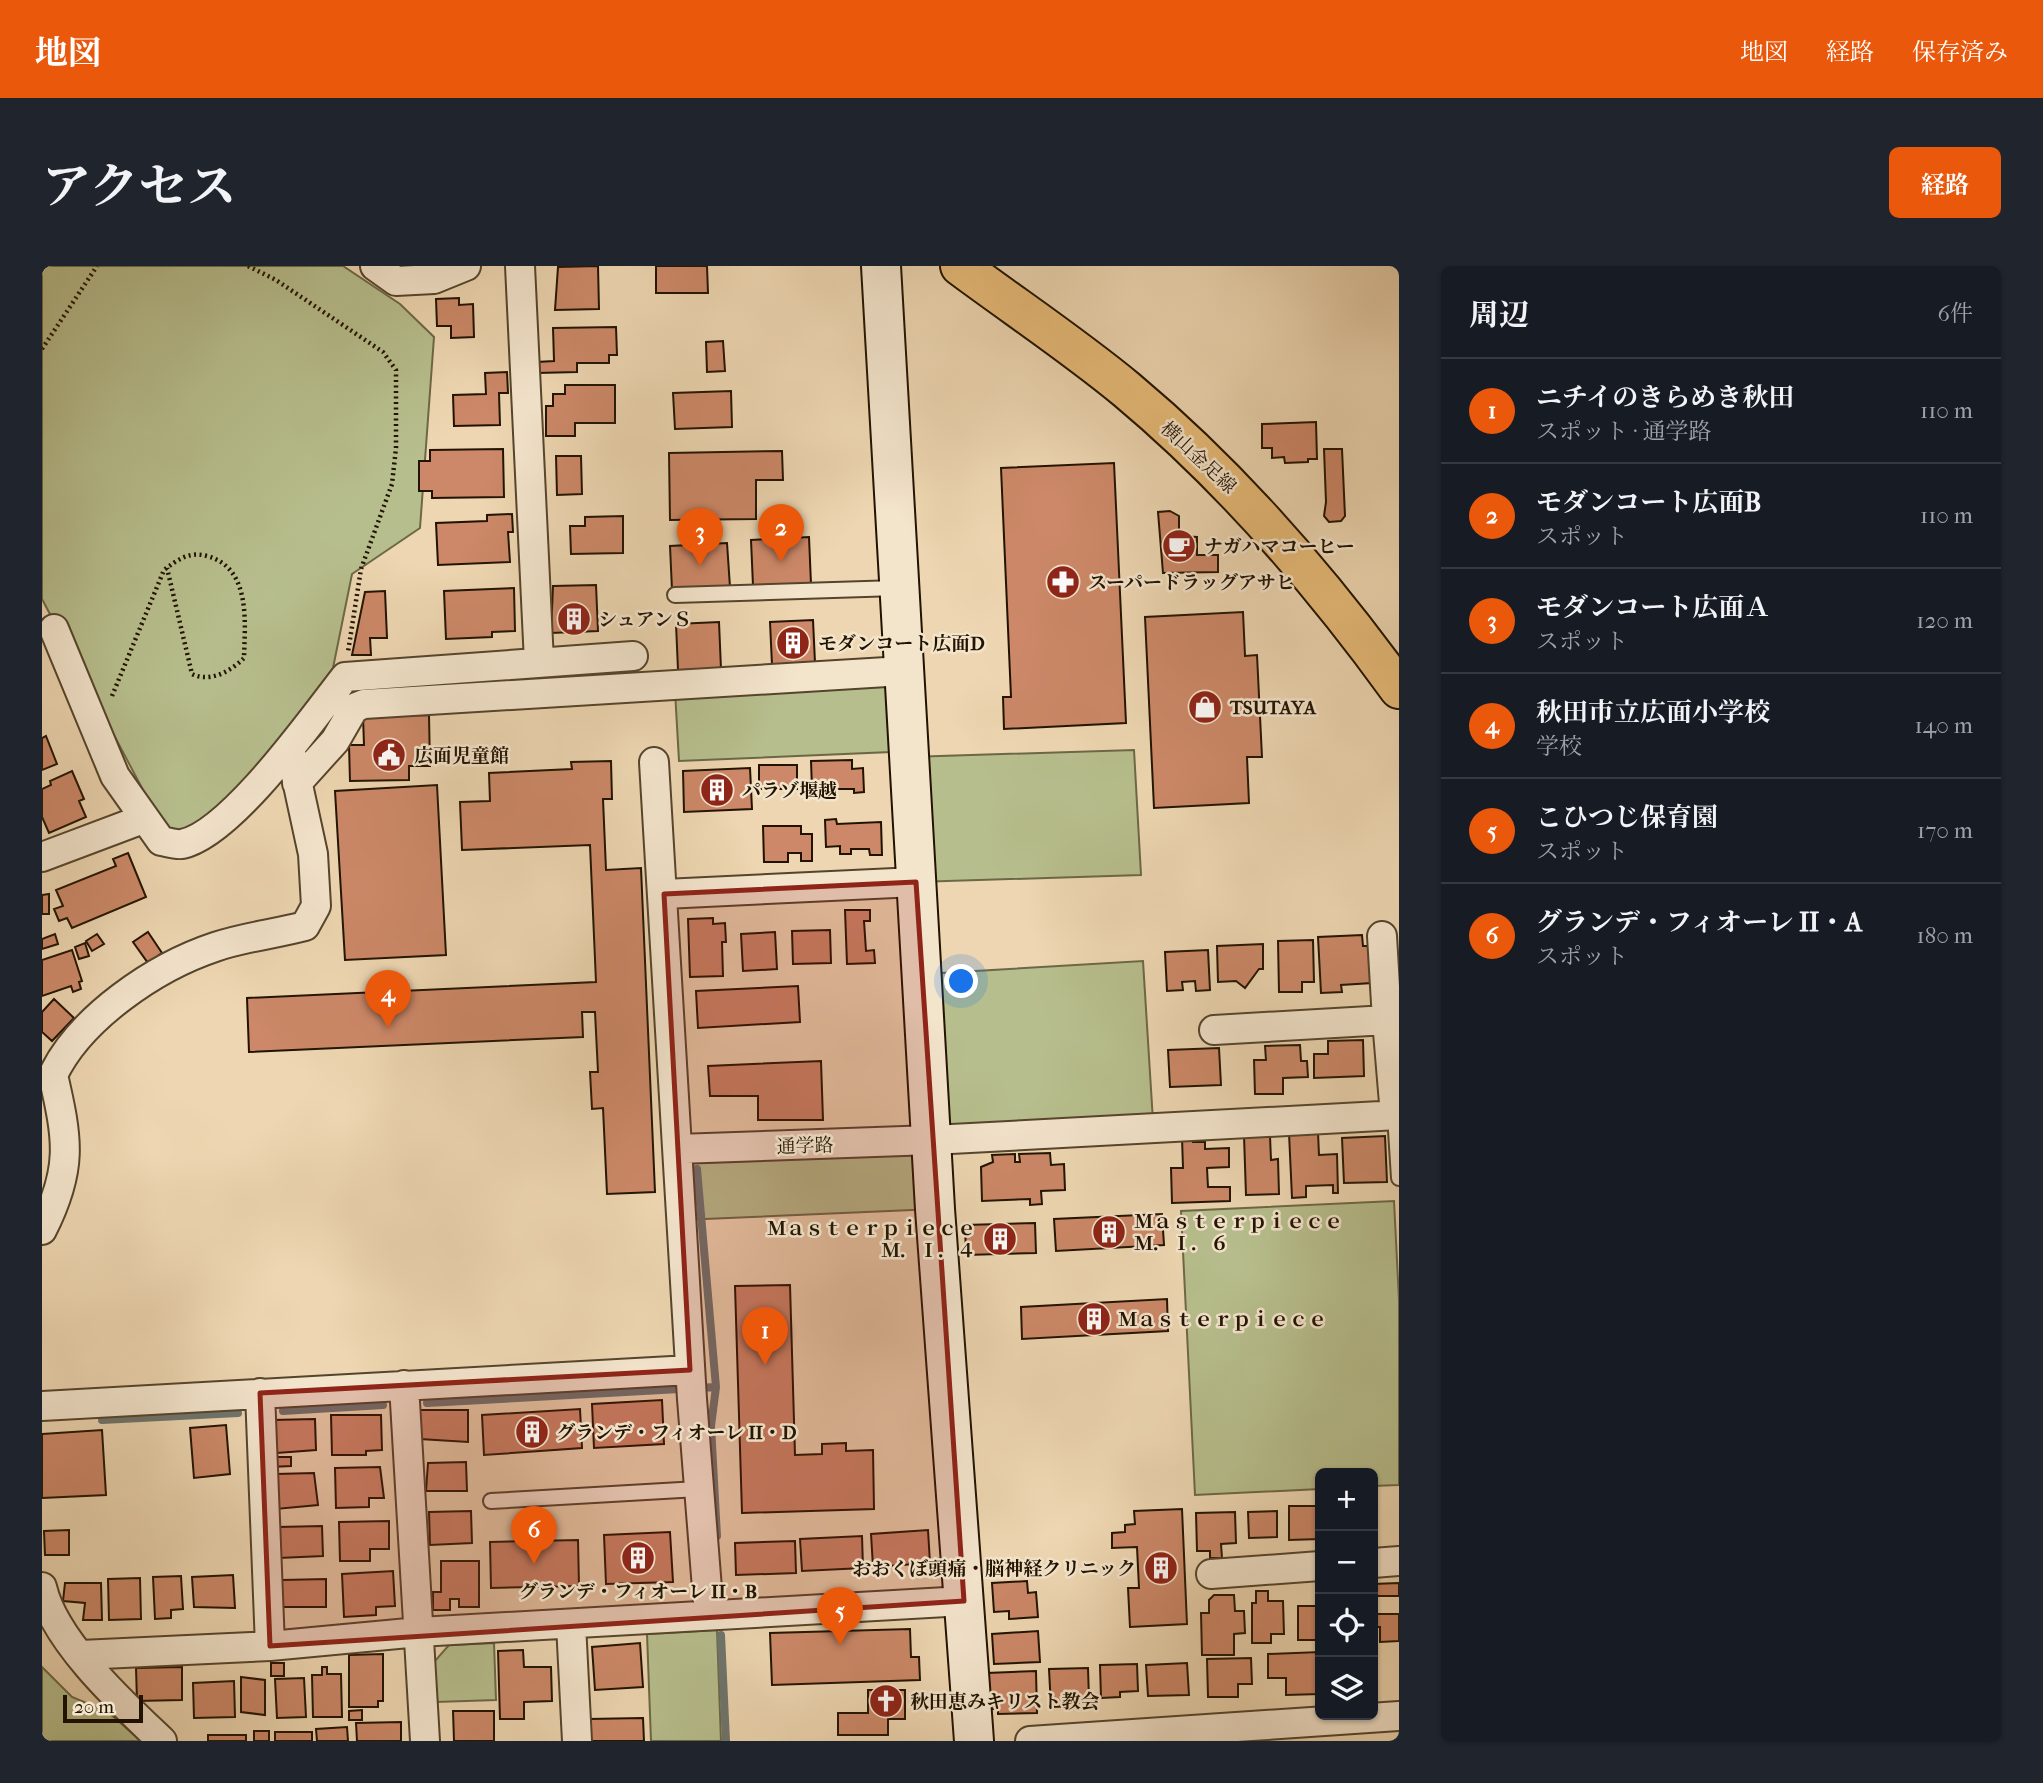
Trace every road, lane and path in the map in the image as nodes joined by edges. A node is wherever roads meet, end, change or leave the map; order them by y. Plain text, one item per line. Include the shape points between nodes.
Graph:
1 (97, 266) edge
2 (247, 266) edge
3 (375, 266) edge
4 (466, 266) edge
5 (514, 266) edge
6 (520, 266) edge
7 (881, 266) edge
8 (960, 266) edge
9 (42, 349) edge
10 (167, 568) junction
11 (898, 588) junction
12 (675, 595) dead end
13 (54, 629) dead end
14 (634, 656) dead end
15 (539, 662) junction
16 (903, 671) junction
17 (345, 677) junction
18 (1399, 689) edge
19 (97, 733) junction
20 (290, 748) junction
21 (654, 762) dead end
22 (297, 783) junction
23 (143, 819) junction
24 (42, 857) edge
25 (916, 882) junction
26 (664, 894) junction
27 (1382, 936) dead end
28 (1387, 1020) junction
29 (1213, 1030) dead end
30 (49, 1065) edge
31 (1396, 1110) edge
32 (931, 1132) junction
33 (678, 1149) junction
34 (1399, 1178) edge
35 (42, 1230) edge
36 (691, 1382) junction
37 (404, 1385) junction
38 (260, 1393) junction
39 (42, 1406) edge
40 (698, 1489) junction
41 (491, 1501) dead end
42 (1399, 1561) edge
43 (1378, 1563) edge
44 (1315, 1566) edge
45 (1211, 1574) dead end
46 (42, 1587) edge
47 (964, 1601) junction
48 (709, 1614) junction
49 (571, 1624) junction
50 (419, 1632) junction
51 (270, 1646) junction
52 (81, 1655) junction
53 (1399, 1716) edge
54 (162, 1741) edge
55 (425, 1741) edge
56 (577, 1741) edge
57 (974, 1741) edge
58 (1030, 1741) edge

1 - 9 path
2 - 17 path via 276,280 383,352 396,370 392,484 360,569
3 - 4 street via 396,281 434,279
5 - 6 street
6 - 15 street
7 - 11 street
8 - 18 main road, 横山金足線 via 1126,389 1234,488 1320,586
10 - 10 path via 179,557 200,554 220,559 235,572 245,623 244,658 233,668 212,677 192,674
10 - 19 path
11 - 12 lane
11 - 16 street
13 - 19 street
14 - 15 street
15 - 17 street
16 - 22 street via 364,704 354,708 335,741
16 - 25 street
17 - 20 street
19 - 23 street via 115,776
20 - 22 street
20 - 23 street via 217,826 182,844 161,841
21 - 26 street
22 - 30 street via 313,854 316,905 304,926 215,947 173,967 113,1003
23 - 24 street
25 - 26 street
25 - 32 street
26 - 33 street
27 - 28 street
28 - 29 street
28 - 31 street
30 - 35 street via 66,1132 65,1166 58,1198
31 - 32 street, 通学路
31 - 34 lane
32 - 33 street, 通学路
32 - 47 street
33 - 36 street
36 - 37 street
36 - 40 street
37 - 38 street
37 - 50 street
38 - 39 street
38 - 51 street
40 - 41 lane
40 - 48 street
42 - 43 street
44 - 45 street
46 - 52 street
47 - 48 street
47 - 57 street
48 - 49 street
49 - 50 street
49 - 56 street
50 - 51 street
50 - 55 street
51 - 52 street
52 - 54 street via 109,1691
53 - 58 street

